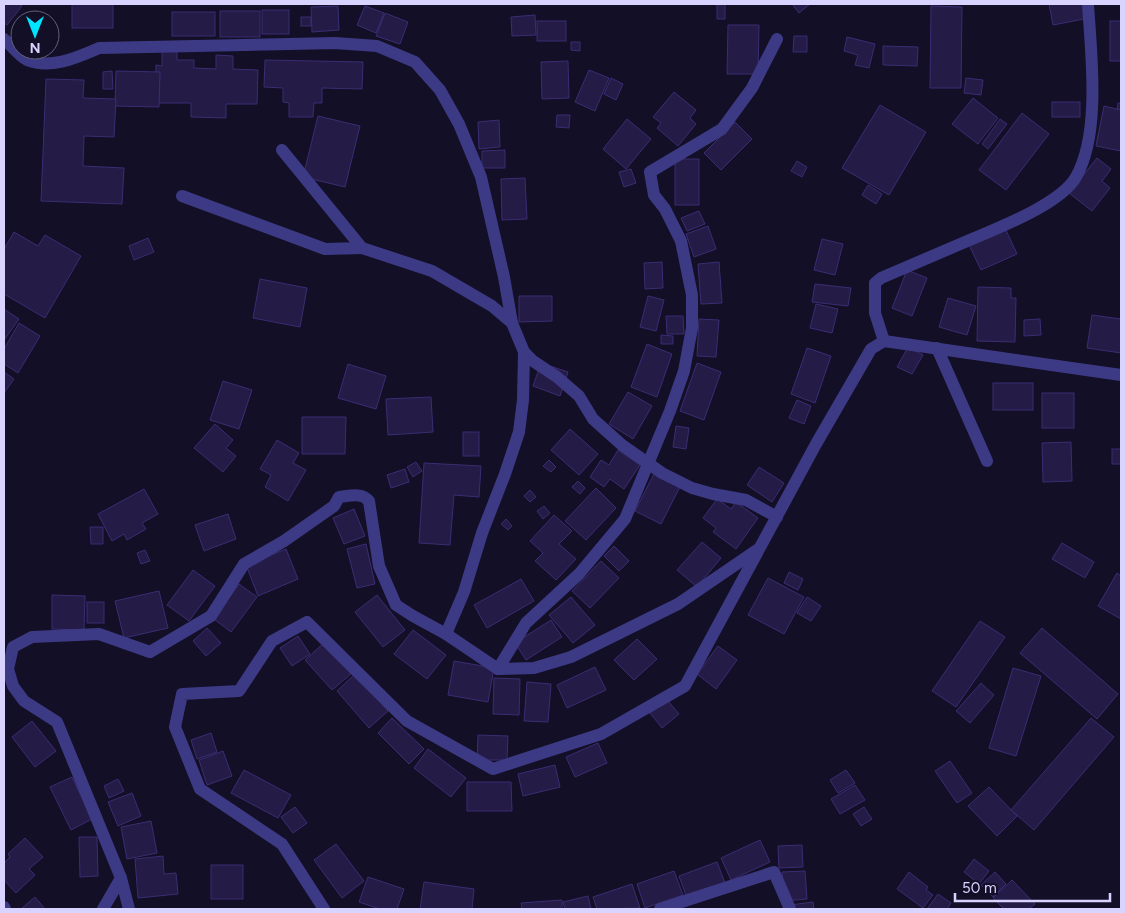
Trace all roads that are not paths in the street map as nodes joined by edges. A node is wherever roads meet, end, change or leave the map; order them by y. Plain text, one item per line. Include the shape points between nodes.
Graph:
1 (1088, 4) edge
2 (4, 39) edge
3 (777, 39) dead end
4 (282, 150) dead end
5 (182, 196) dead end
6 (362, 248) junction
7 (512, 323) junction
8 (884, 341) junction
9 (937, 348) junction
10 (524, 352) junction
11 (1121, 375) edge
12 (987, 461) dead end
13 (648, 462) junction
14 (777, 516) junction
15 (759, 549) junction
16 (446, 634) junction
17 (498, 669) junction
18 (121, 878) junction
19 (103, 909) edge
20 (129, 909) edge
21 (324, 909) edge
22 (660, 909) edge
23 (790, 909) edge

1 - 8 street via 1093,88 1088,144 1075,179 1058,196 1026,215 875,283 874,313
2 - 7 street via 26,59 39,63 67,61 99,48 335,43 377,46 415,62 440,90 459,124 481,177
3 - 13 street via 752,88 722,129 650,172 654,195 681,241 692,295 692,328 684,370
4 - 6 street
5 - 6 street via 325,249
6 - 7 street via 432,271 492,306
7 - 10 street
8 - 9 street
8 - 14 street via 871,349
9 - 11 street
9 - 12 street
10 - 13 street via 579,396 593,419 622,445
10 - 16 street via 519,432 464,592
13 - 14 street via 692,488 746,500
13 - 17 street via 625,519 579,574 526,623
14 - 15 street
15 - 17 street via 678,604 571,657 534,668
15 - 21 street via 685,686 601,734 494,769 407,721 307,622 272,641 239,691 182,694 175,727 200,789 282,844
16 - 17 street
16 - 18 street via 396,605 379,566 369,501 361,496 338,497 334,506 244,564 211,616 150,652 99,634 32,637 13,647 8,669 13,686 24,701 57,722
18 - 19 street
18 - 20 street
22 - 23 street via 774,872

